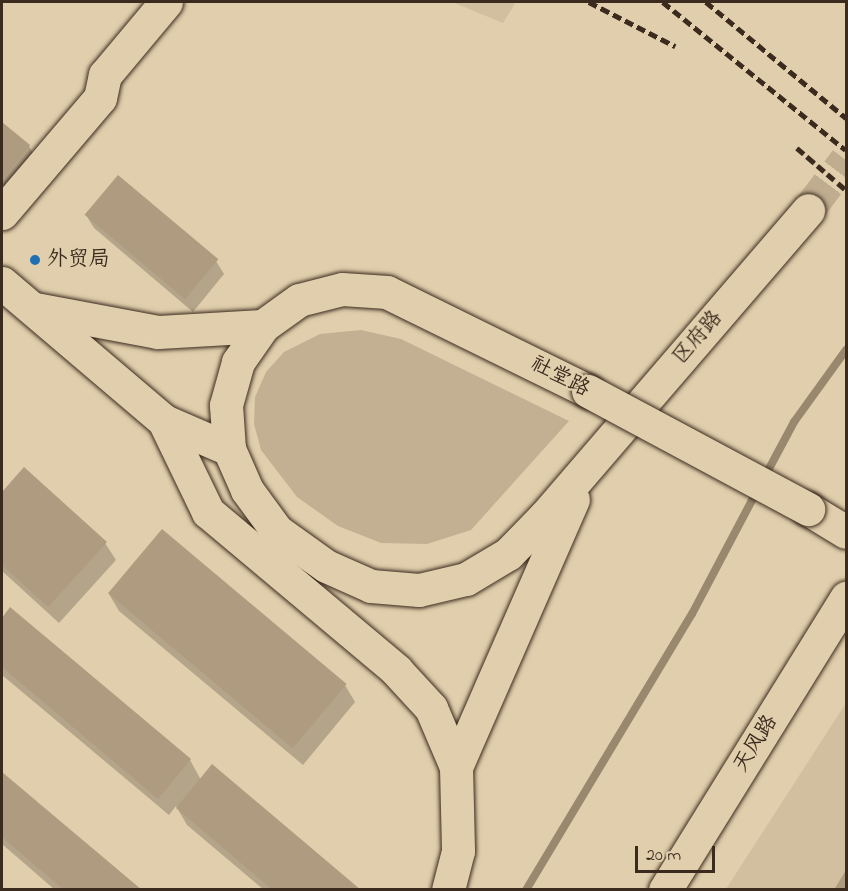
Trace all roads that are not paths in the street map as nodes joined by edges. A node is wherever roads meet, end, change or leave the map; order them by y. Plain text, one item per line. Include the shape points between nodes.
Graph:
1 (166, 2) edge
2 (808, 210) tunnel mouth
3 (2, 213) edge
4 (2, 283) edge
5 (27, 307) junction
6 (263, 326) junction
7 (164, 421) junction
8 (229, 449) junction
9 (588, 467) junction
10 (846, 532) edge
11 (846, 598) edge
12 (456, 767) junction
13 (448, 890) edge
14 (665, 890) edge

1 - 3 main road via 105,75 100,98
2 - 9 main road, 区府路
4 - 5 main road
5 - 6 main road via 158,332
5 - 7 main road
6 - 8 main road via 235,373 226,405
6 - 10 main road, 社堂路, bridge via 299,300 342,289 387,292 588,391
7 - 8 main road
7 - 12 main road via 208,512 396,670 431,708
8 - 9 main road via 247,490 277,531 326,566 370,586 419,590 466,579 508,554
9 - 12 main road
11 - 14 main road, 天风路
12 - 13 main road via 458,851

